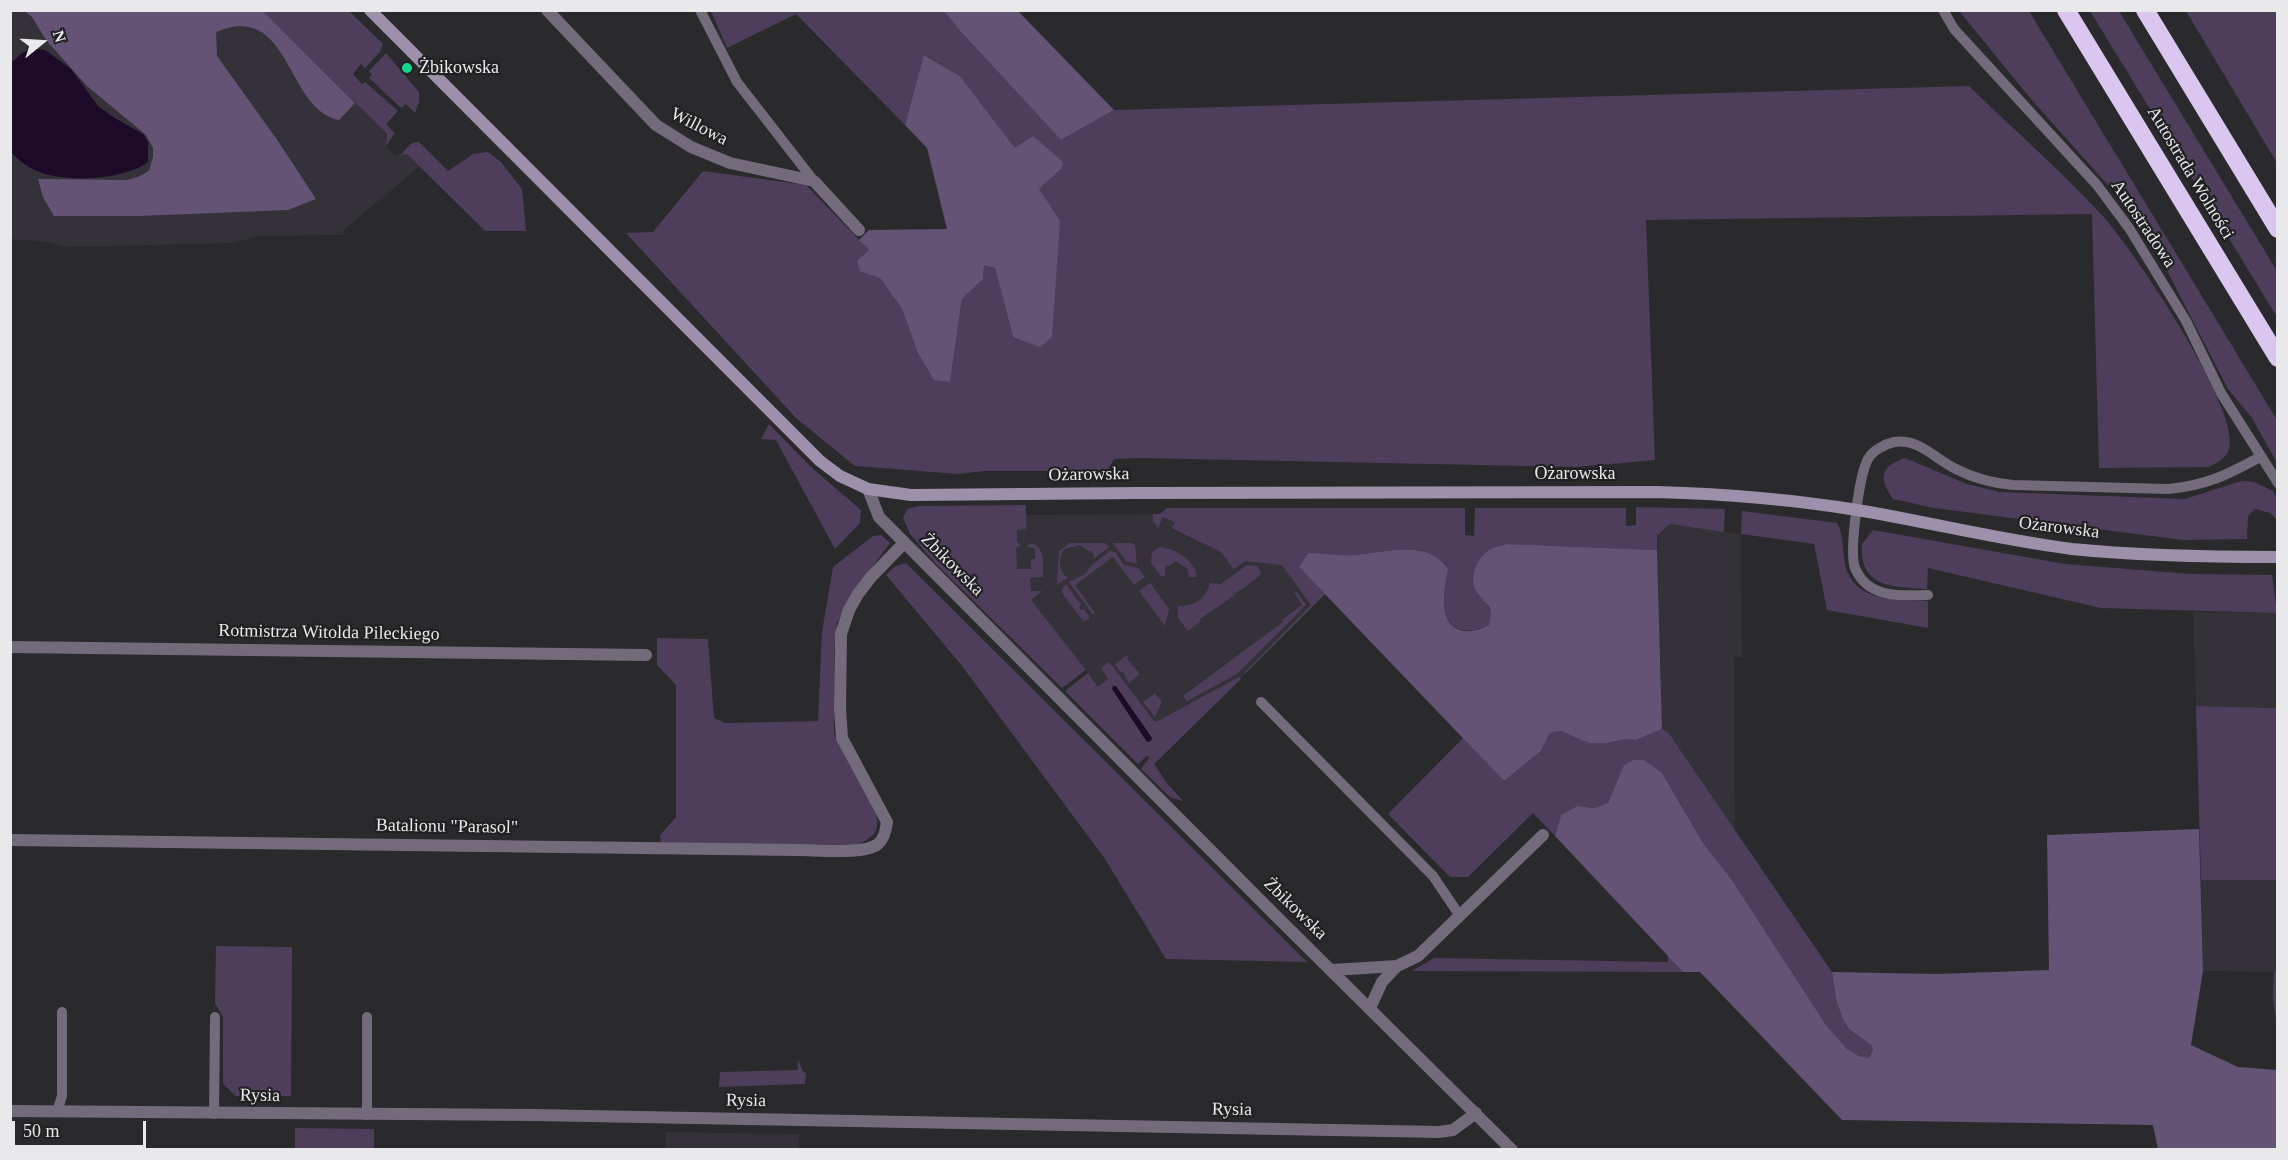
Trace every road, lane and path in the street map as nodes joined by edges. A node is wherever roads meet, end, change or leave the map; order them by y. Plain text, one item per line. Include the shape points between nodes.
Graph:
1 (370, 10) edge
2 (548, 10) edge
3 (700, 10) edge
4 (1943, 10) edge
5 (2066, 10) edge
6 (2145, 10) edge
7 (814, 181) junction
8 (2277, 229) edge
9 (859, 230) dead end
10 (2277, 358) edge
11 (2260, 457) junction
12 (2277, 483) edge
13 (868, 489) junction
14 (1857, 510) junction
15 (904, 543) junction
16 (2277, 557) edge
17 (1928, 595) dead end
18 (10, 647) edge
19 (646, 655) dead end
20 (1261, 702) dead end
21 (1543, 835) dead end
22 (10, 840) edge
23 (1460, 916) junction
24 (1397, 966) junction
25 (1332, 970) junction
26 (1370, 1008) junction
27 (62, 1012) dead end
28 (215, 1017) dead end
29 (367, 1017) dead end
30 (10, 1111) edge
31 (57, 1112) junction
32 (1476, 1113) junction
33 (214, 1114) junction
34 (367, 1115) junction
35 (1512, 1149) edge

1 - 13 main road via 820,461
2 - 7 street, Willowa via 656,125 691,147 730,163
3 - 7 lane via 737,82
4 - 11 lane, Autostradowa via 1954,28 2097,185 2129,228 2186,321 2221,393
5 - 10 highway, Autostrada Wolności
6 - 8 highway
7 - 9 street
11 - 12 lane, Autostradowa
11 - 14 lane via 2207,483 2169,489 2013,485 1975,478 1922,447 1893,442 1877,449 1868,459
13 - 14 main road, Ożarowska via 911,495 1657,492 1733,495
13 - 15 street, Żbikowska via 879,517
14 - 16 main road, Ożarowska via 2072,549 2188,557
14 - 17 lane via 1853,558 1861,578 1885,593
15 - 22 street, Batalionu "Parasol" via 858,594 841,634 840,730 887,822 881,842 867,848
15 - 25 street, Żbikowska
18 - 19 street, Rotmistrza Witolda Pileckiego
20 - 23 lane via 1433,876
21 - 23 street
23 - 24 street via 1418,956
24 - 25 street
24 - 26 street via 1382,982
25 - 26 street, Żbikowska
26 - 32 street, Żbikowska
27 - 31 lane via 62,1096
28 - 33 lane
29 - 34 lane
30 - 31 street, Rysia
31 - 33 street, Rysia
32 - 34 street, Rysia via 1446,1132
32 - 35 street, Żbikowska
33 - 34 street, Rysia

